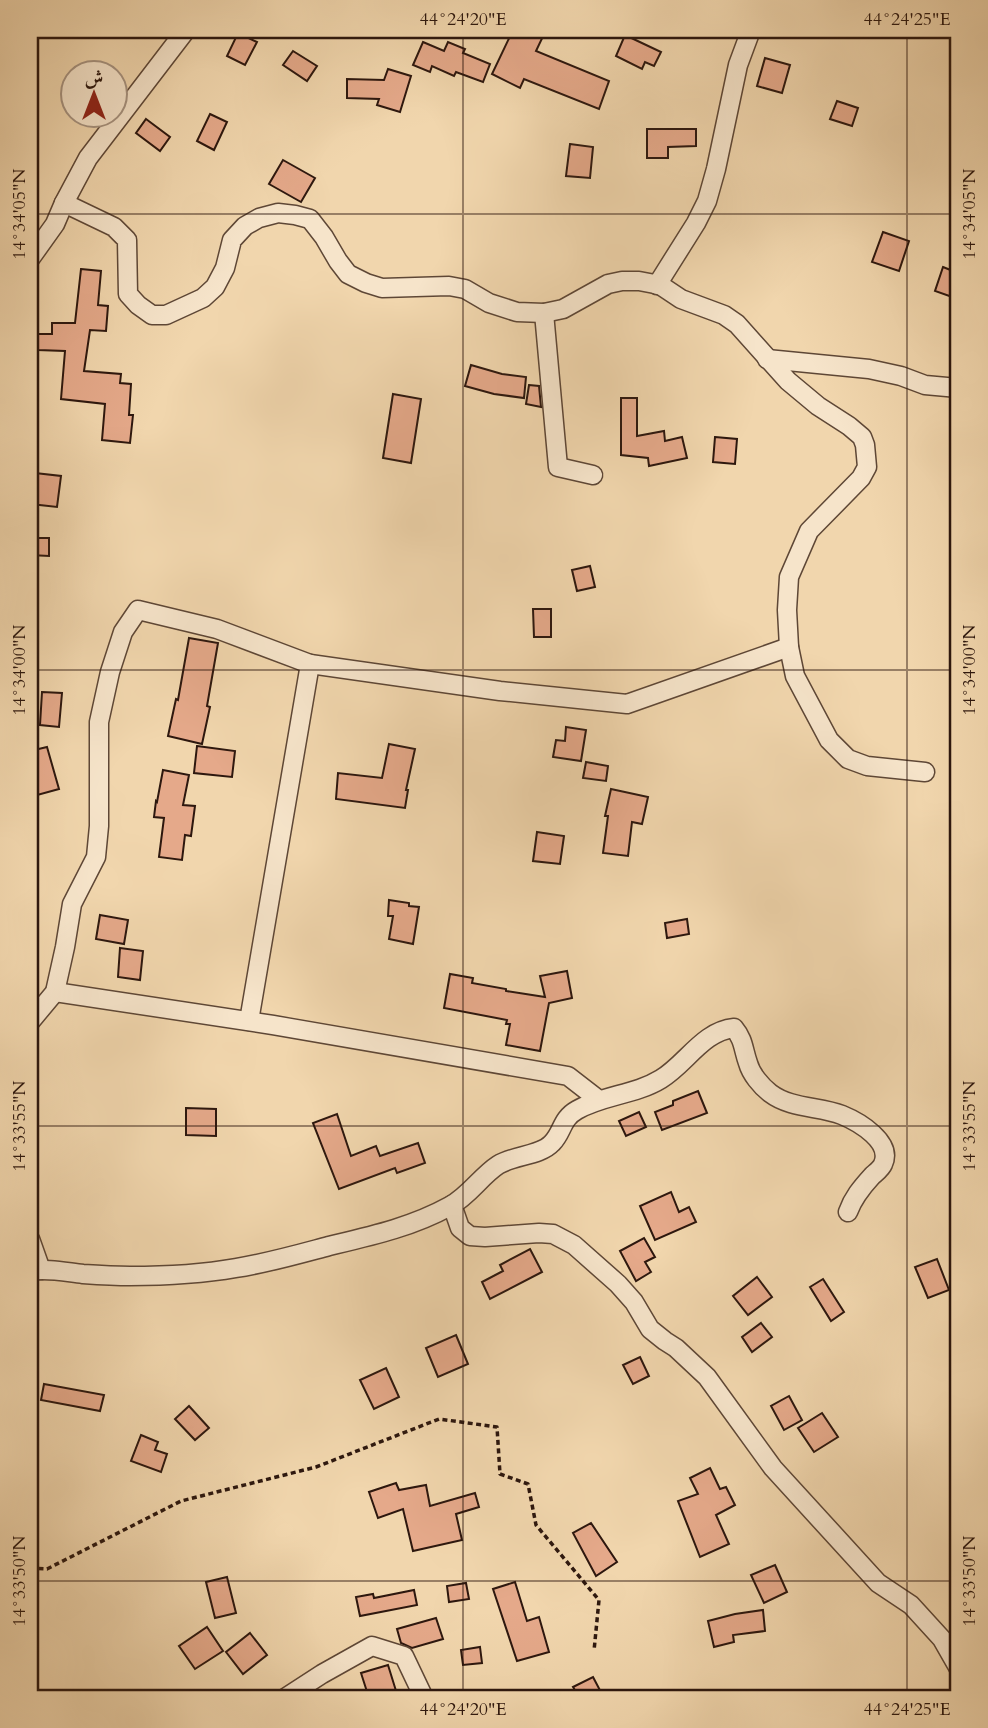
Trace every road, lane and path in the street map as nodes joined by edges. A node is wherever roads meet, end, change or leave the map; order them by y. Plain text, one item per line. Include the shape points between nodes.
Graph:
1 (186, 30) edge
2 (751, 30) edge
3 (64, 204) junction
4 (30, 259) edge
5 (657, 285) junction
6 (544, 313) junction
7 (767, 359) junction
8 (958, 388) edge
9 (593, 475) dead end
10 (789, 647) junction
11 (310, 664) junction
12 (925, 772) dead end
13 (55, 992) junction
14 (249, 1021) junction
15 (30, 1022) edge
16 (599, 1100) junction
17 (452, 1205) junction
18 (848, 1212) dead end
19 (30, 1240) edge
20 (36, 1271) edge
21 (30, 1568) edge
22 (594, 1651) dead end
23 (958, 1667) edge
24 (285, 1698) edge
25 (424, 1698) edge

1 - 3 street via 88,158
2 - 5 street via 738,65 707,201
3 - 4 street
3 - 6 street via 114,227 127,240 128,294 152,315 166,315 203,298 225,268 232,240 245,226 278,213 310,219 348,274 366,283 382,288 465,289 517,312
5 - 6 street via 622,281 563,309
5 - 7 street via 724,315
6 - 9 street via 558,467
7 - 8 street via 869,369 925,385
7 - 10 street via 788,381 862,437 867,454 861,478 809,531 789,577
10 - 11 street via 627,704
10 - 12 street via 796,676 812,709 829,740 848,759 867,766
11 - 13 street via 217,629 138,610 123,632 110,671 99,722 96,858 72,904
11 - 14 street
13 - 14 street
13 - 15 street
14 - 16 street via 568,1076
16 - 17 street via 566,1118 543,1150 496,1166
16 - 18 street via 661,1079 704,1040 734,1028 741,1036 748,1065 769,1092 791,1104 844,1116 878,1139 882,1166 853,1198
17 - 20 street via 387,1232 234,1268 130,1276
17 - 23 street via 460,1228 470,1236 553,1234 574,1245 618,1284 650,1329 707,1377 773,1468 878,1583 911,1605 942,1639
19 - 20 street
21 - 22 path via 47,1569 181,1501 316,1467 439,1419 497,1427 500,1474 528,1484 536,1525 599,1600
24 - 25 street via 372,1646 404,1656

